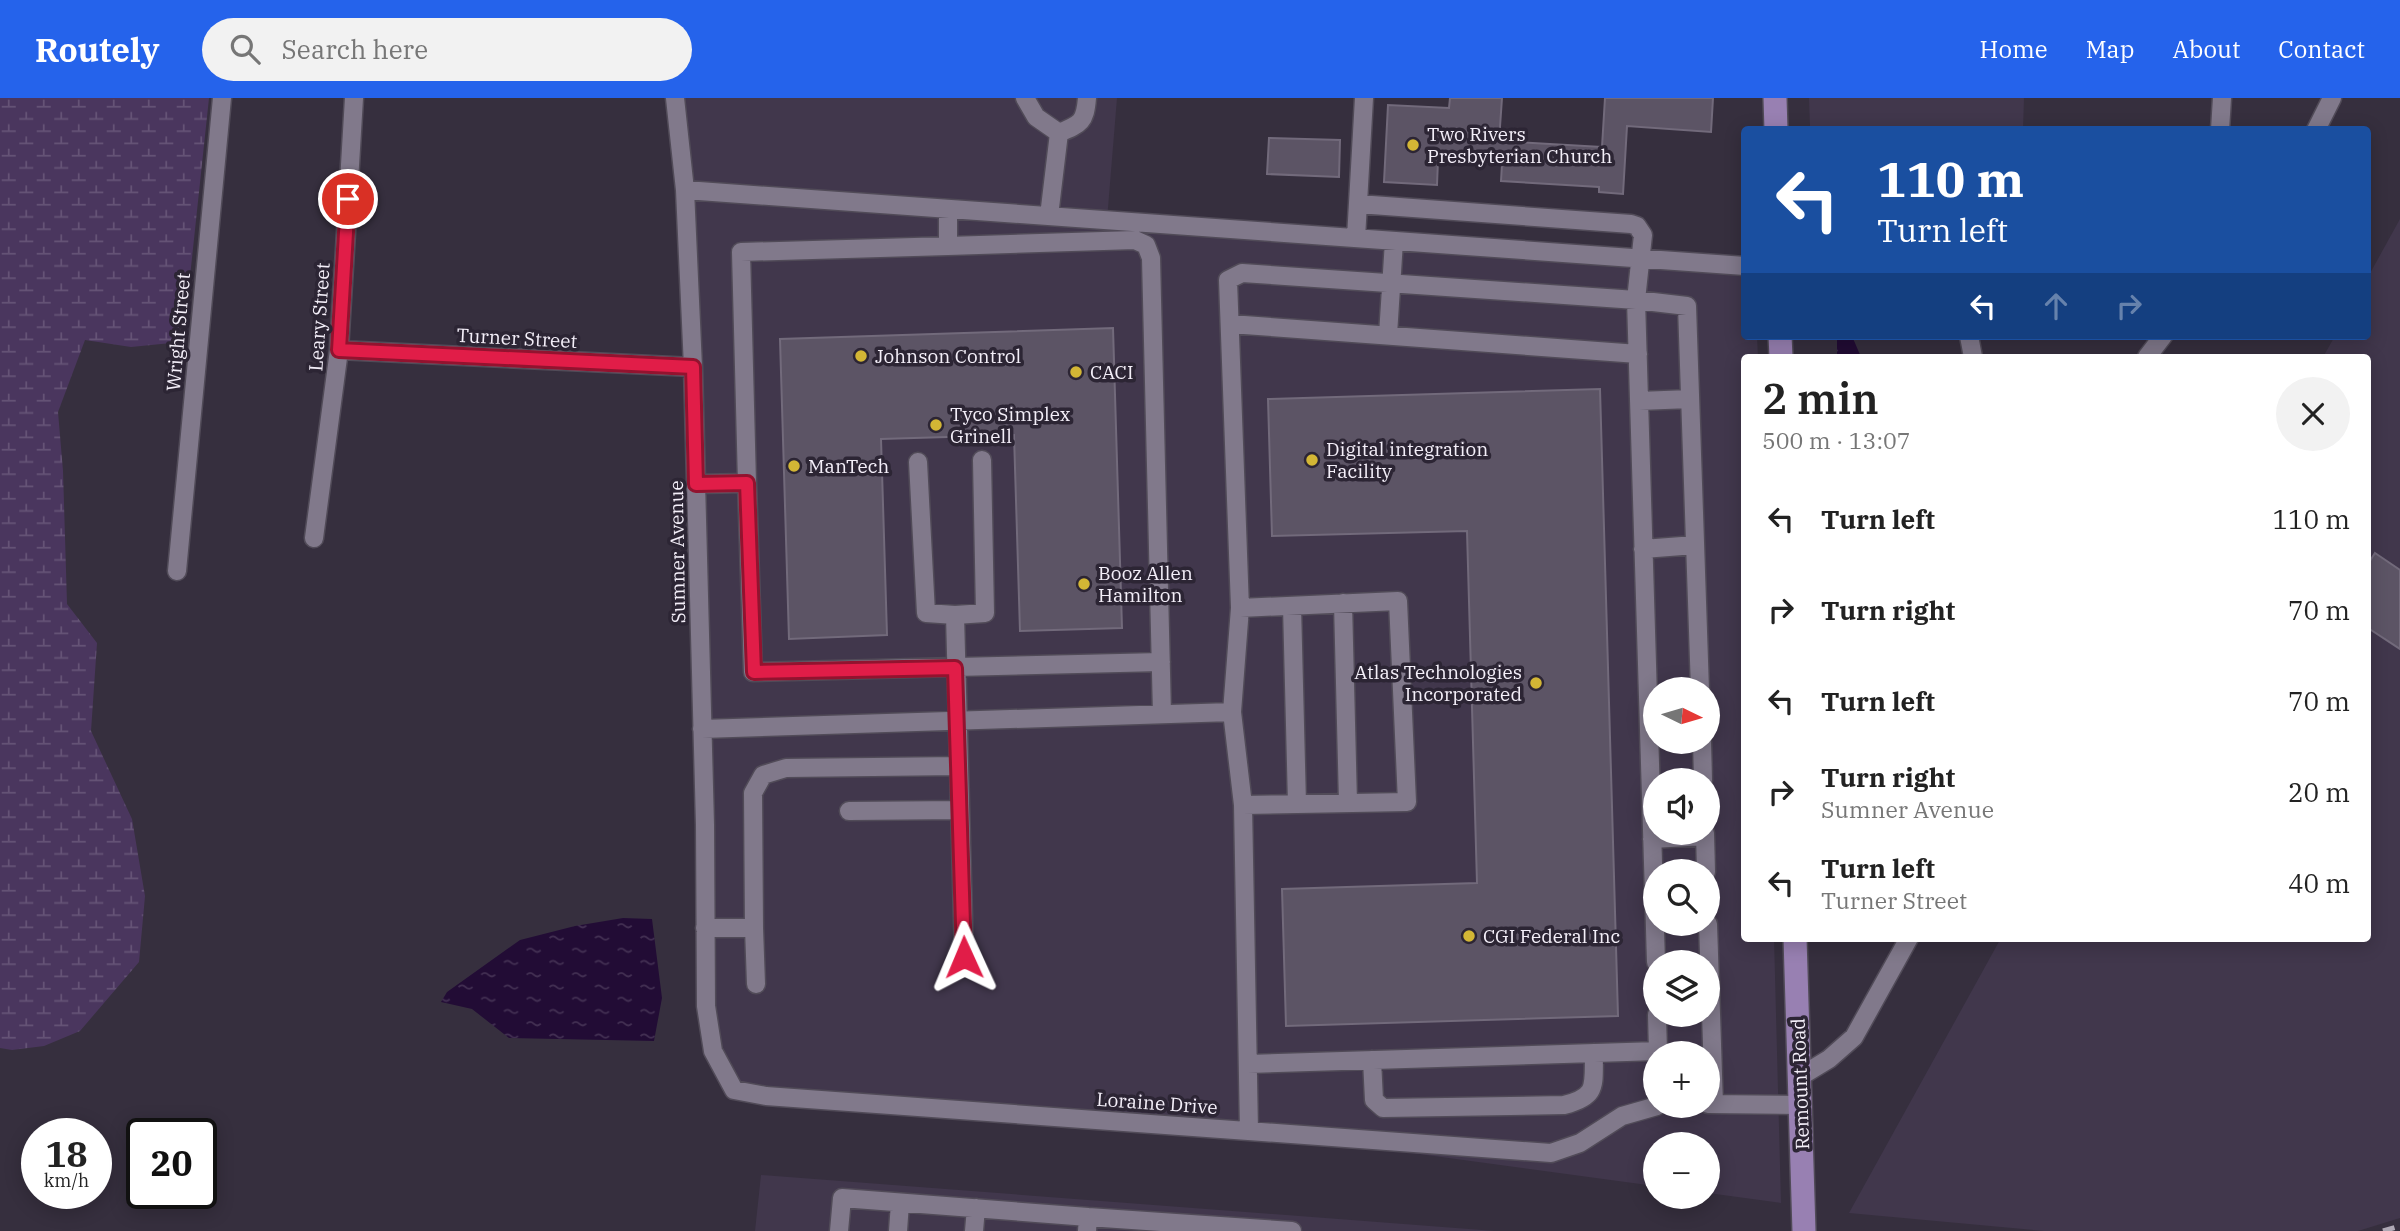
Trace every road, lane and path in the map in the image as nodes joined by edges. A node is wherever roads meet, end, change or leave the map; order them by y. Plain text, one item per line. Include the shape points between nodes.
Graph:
1 (222, 98) edge
2 (354, 98) edge
3 (675, 98) edge
4 (1025, 98) edge
5 (1087, 98) edge
6 (1364, 98) edge
7 (1775, 98) edge
8 (2222, 98) edge
9 (2332, 98) edge
10 (1776, 126) edge
11 (2220, 126) edge
12 (2318, 126) edge
13 (1059, 133) junction
14 (685, 190) junction
15 (1358, 204) junction
16 (948, 209) junction
17 (1049, 216) junction
18 (1356, 238) junction
19 (1394, 241) junction
20 (948, 246) junction
21 (1641, 259) junction
22 (1741, 266) edge
23 (1392, 283) junction
24 (1636, 300) junction
25 (1230, 324) junction
26 (1388, 335) junction
27 (2160, 340) edge
28 (339, 350) junction
29 (1638, 354) junction
30 (2149, 354) edge
31 (693, 367) junction
32 (1690, 398) junction
33 (1639, 401) junction
34 (982, 460) dead end
35 (918, 463) dead end
36 (747, 483) junction
37 (696, 484) junction
38 (314, 538) dead end
39 (1695, 545) junction
40 (1643, 549) junction
41 (177, 571) dead end
42 (1343, 604) junction
43 (1292, 606) junction
44 (1240, 608) junction
45 (955, 615) junction
46 (1161, 662) junction
47 (955, 668) junction
48 (1651, 677) edge
49 (1700, 677) edge
50 (1232, 712) junction
51 (1162, 714) junction
52 (958, 722) junction
53 (702, 729) junction
54 (959, 766) junction
55 (1348, 803) junction
56 (1297, 804) junction
57 (1243, 805) junction
58 (960, 810) junction
59 (849, 811) dead end
60 (1652, 845) edge
61 (705, 928) junction
62 (754, 928) junction
63 (1795, 942) edge
64 (1907, 942) edge
65 (1656, 950) edge
66 (964, 957) dead end
67 (756, 984) dead end
68 (706, 1006) joint
69 (1643, 1052) edge
70 (1594, 1053) junction
71 (1372, 1060) junction
72 (1248, 1064) junction
73 (1801, 1076) junction
74 (1720, 1104) edge
75 (1802, 1105) junction
76 (1643, 1110) edge
77 (1249, 1131) junction
78 (900, 1203) junction
79 (975, 1208) junction
80 (1087, 1224) edge
81 (839, 1231) edge
82 (898, 1231) edge
83 (974, 1231) edge
84 (1292, 1231) edge
85 (1804, 1231) edge

1 - 41 street, Wright Street
2 - 28 street, Leary Street
3 - 14 street, Sumner Avenue
4 - 13 street via 1036,117
5 - 13 street via 1086,116 1078,126
6 - 15 street
7 - 10 main road
8 - 11 street
9 - 12 street
13 - 17 street
14 - 16 street
14 - 31 street, Sumner Avenue
15 - 18 street
15 - 21 street via 1637,226 1643,235
16 - 17 street
16 - 20 street
17 - 18 street
18 - 19 street
19 - 21 street
19 - 23 street
20 - 36 street via 741,252
20 - 46 street via 1135,240 1146,245 1151,258
21 - 22 street
21 - 24 street
23 - 24 street
23 - 25 street via 1242,273 1228,279
23 - 26 street
24 - 29 street
24 - 32 street via 1687,306
25 - 26 street
25 - 44 street
26 - 29 street
27 - 30 street
28 - 31 street, Turner Street
28 - 38 street, Leary Street
29 - 33 street
31 - 37 street, Sumner Avenue
32 - 33 street
32 - 39 street
33 - 40 street
34 - 45 street via 985,613
35 - 45 street via 926,614
36 - 37 street
36 - 47 street via 754,672
37 - 53 street, Sumner Avenue
39 - 40 street
39 - 49 street
40 - 48 street
42 - 43 street
42 - 55 street
42 - 55 street via 1398,601 1407,802
43 - 44 street
43 - 56 street
44 - 50 street
45 - 47 street
46 - 47 street
46 - 51 street
47 - 52 street
50 - 51 street
50 - 57 street
51 - 52 street
52 - 53 street
52 - 54 street
53 - 61 street, Sumner Avenue
54 - 58 street
54 - 62 street via 786,768 764,775 753,793
55 - 56 street
56 - 57 street
57 - 72 street
58 - 59 street
58 - 66 street
60 - 65 street
61 - 62 street
61 - 68 street, Sumner Avenue
62 - 67 street
63 - 73 main road, Remount Road
64 - 73 street via 1854,1037
68 - 77 street, Loraine Drive via 713,1051 734,1090
69 - 70 street
70 - 71 street
70 - 71 street via 1588,1096 1564,1105 1383,1108 1374,1100
71 - 72 street
72 - 77 street
73 - 75 main road, Remount Road
74 - 75 street
75 - 85 main road, Remount Road
76 - 77 street, Loraine Drive via 1551,1153
78 - 79 street
78 - 81 street via 842,1198
78 - 82 street
79 - 80 street
79 - 83 street
80 - 84 street

